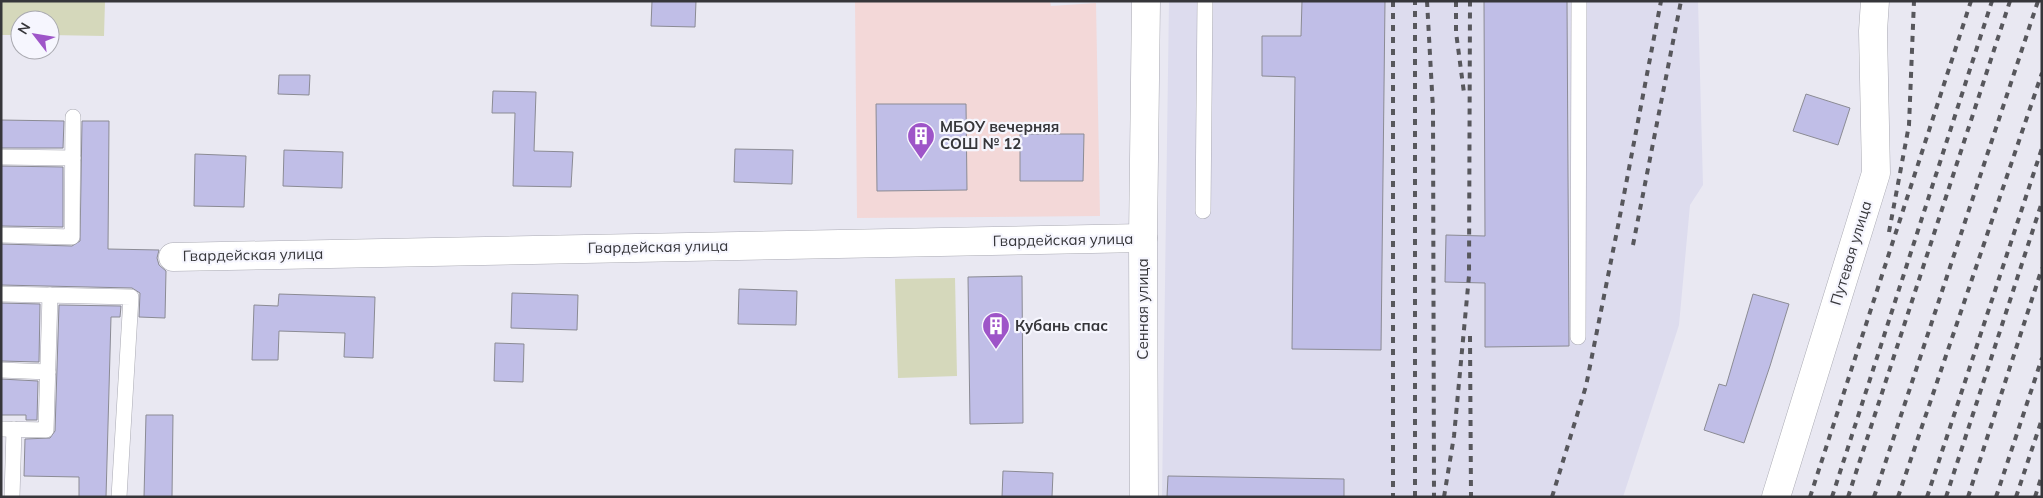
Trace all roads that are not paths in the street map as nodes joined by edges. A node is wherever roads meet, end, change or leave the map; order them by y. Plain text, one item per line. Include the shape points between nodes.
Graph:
1 (1146, 1) edge
2 (1205, 1) edge
3 (1579, 1) edge
4 (1875, 1) edge
5 (73, 117) dead end
6 (1, 157) edge
7 (73, 158) junction
8 (1203, 211) dead end
9 (1, 236) edge
10 (1143, 238) junction
11 (173, 256) dead end
12 (1, 294) edge
13 (50, 295) junction
14 (1578, 337) dead end
15 (1, 370) edge
16 (48, 372) junction
17 (8, 429) edge
18 (12, 497) edge
19 (25, 497) edge
20 (118, 497) edge
21 (1144, 497) edge
22 (1776, 497) edge

1 - 10 street, Сенная улица
2 - 8 lane
3 - 14 lane
4 - 22 street, Путевая улица via 1876,173
5 - 7 lane
6 - 7 lane
7 - 9 lane via 72,237
10 - 11 street, Гвардейская улица
10 - 21 street, Сенная улица
12 - 13 lane
13 - 16 lane
13 - 20 lane via 131,297
15 - 16 lane
16 - 17 lane via 46,430
17 - 18 lane
18 - 19 lane

